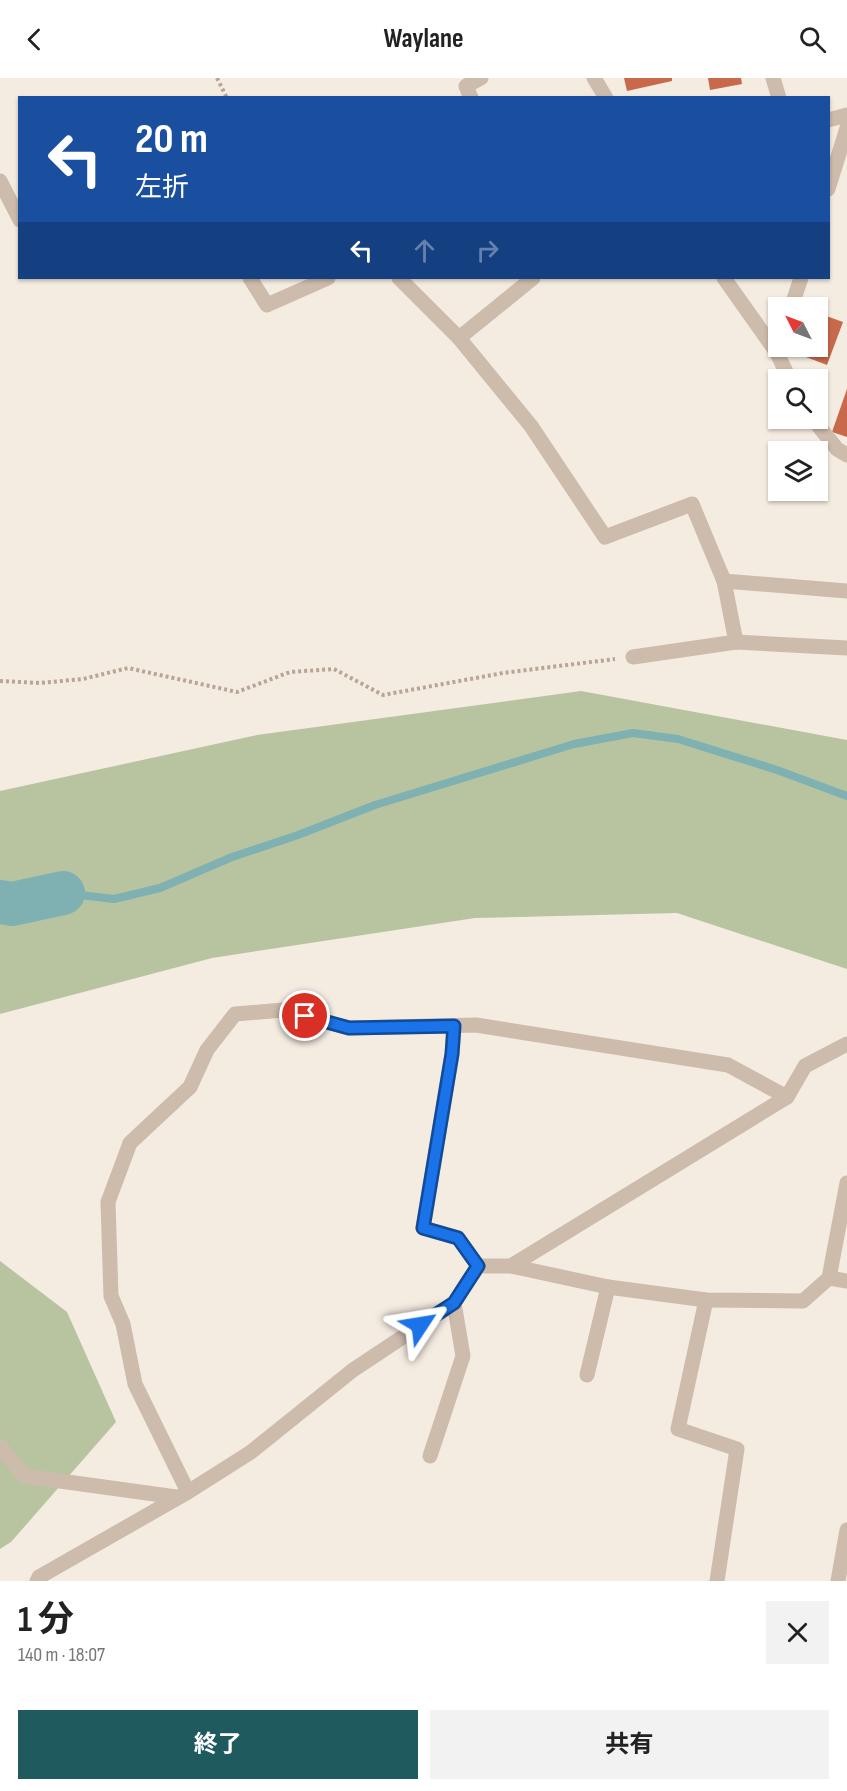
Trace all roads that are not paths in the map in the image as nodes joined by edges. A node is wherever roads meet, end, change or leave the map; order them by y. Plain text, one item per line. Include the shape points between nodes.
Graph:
1 (482, 78) edge
2 (594, 78) edge
3 (773, 78) edge
4 (470, 96) edge
5 (605, 96) edge
6 (778, 96) edge
7 (847, 115) edge
8 (830, 119) edge
9 (847, 128) edge
10 (0, 181) edge
11 (830, 183) edge
12 (18, 216) edge
13 (251, 279) edge
14 (326, 279) edge
15 (400, 279) edge
16 (532, 279) edge
17 (725, 279) edge
18 (801, 279) edge
19 (795, 297) edge
20 (768, 337) edge
21 (459, 338) junction
22 (821, 429) edge
23 (847, 455) edge
24 (724, 581) junction
25 (847, 591) edge
26 (736, 642) junction
27 (847, 648) edge
28 (633, 657) road end
29 (454, 1026) junction
30 (847, 1044) edge
31 (787, 1096) junction
32 (847, 1183) edge
33 (478, 1266) junction
34 (511, 1266) junction
35 (830, 1278) junction
36 (847, 1281) edge
37 (608, 1287) junction
38 (706, 1300) junction
39 (454, 1303) junction
40 (587, 1375) dead end
41 (0, 1446) edge
42 (429, 1456) dead end
43 (182, 1494) junction
44 (847, 1530) edge
45 (37, 1581) edge
46 (717, 1581) edge
47 (838, 1581) edge

1 - 4 street via 466,86
2 - 5 street
3 - 6 street
7 - 8 street
9 - 11 street
10 - 12 street
13 - 14 street via 267,305
15 - 21 street
16 - 21 street
17 - 20 street
18 - 19 street
21 - 24 street via 531,426 606,537 692,504
22 - 23 street
24 - 25 street
24 - 26 street
26 - 27 street
26 - 28 street
29 - 31 street via 476,1025 728,1065
29 - 33 street via 423,1228 458,1238
29 - 43 street via 349,1028 282,1010 235,1014 207,1050 190,1087 130,1143 108,1202 111,1296 123,1324 135,1383
30 - 31 street via 805,1066
31 - 34 street
32 - 35 street
33 - 34 street
33 - 39 street
34 - 37 street
35 - 36 street
35 - 38 street via 802,1301
37 - 38 street
37 - 40 street
38 - 46 street via 678,1429 737,1449
39 - 42 street via 463,1356
39 - 43 street via 353,1370 251,1452
41 - 43 street via 24,1476
43 - 45 street via 39,1576
44 - 47 street

